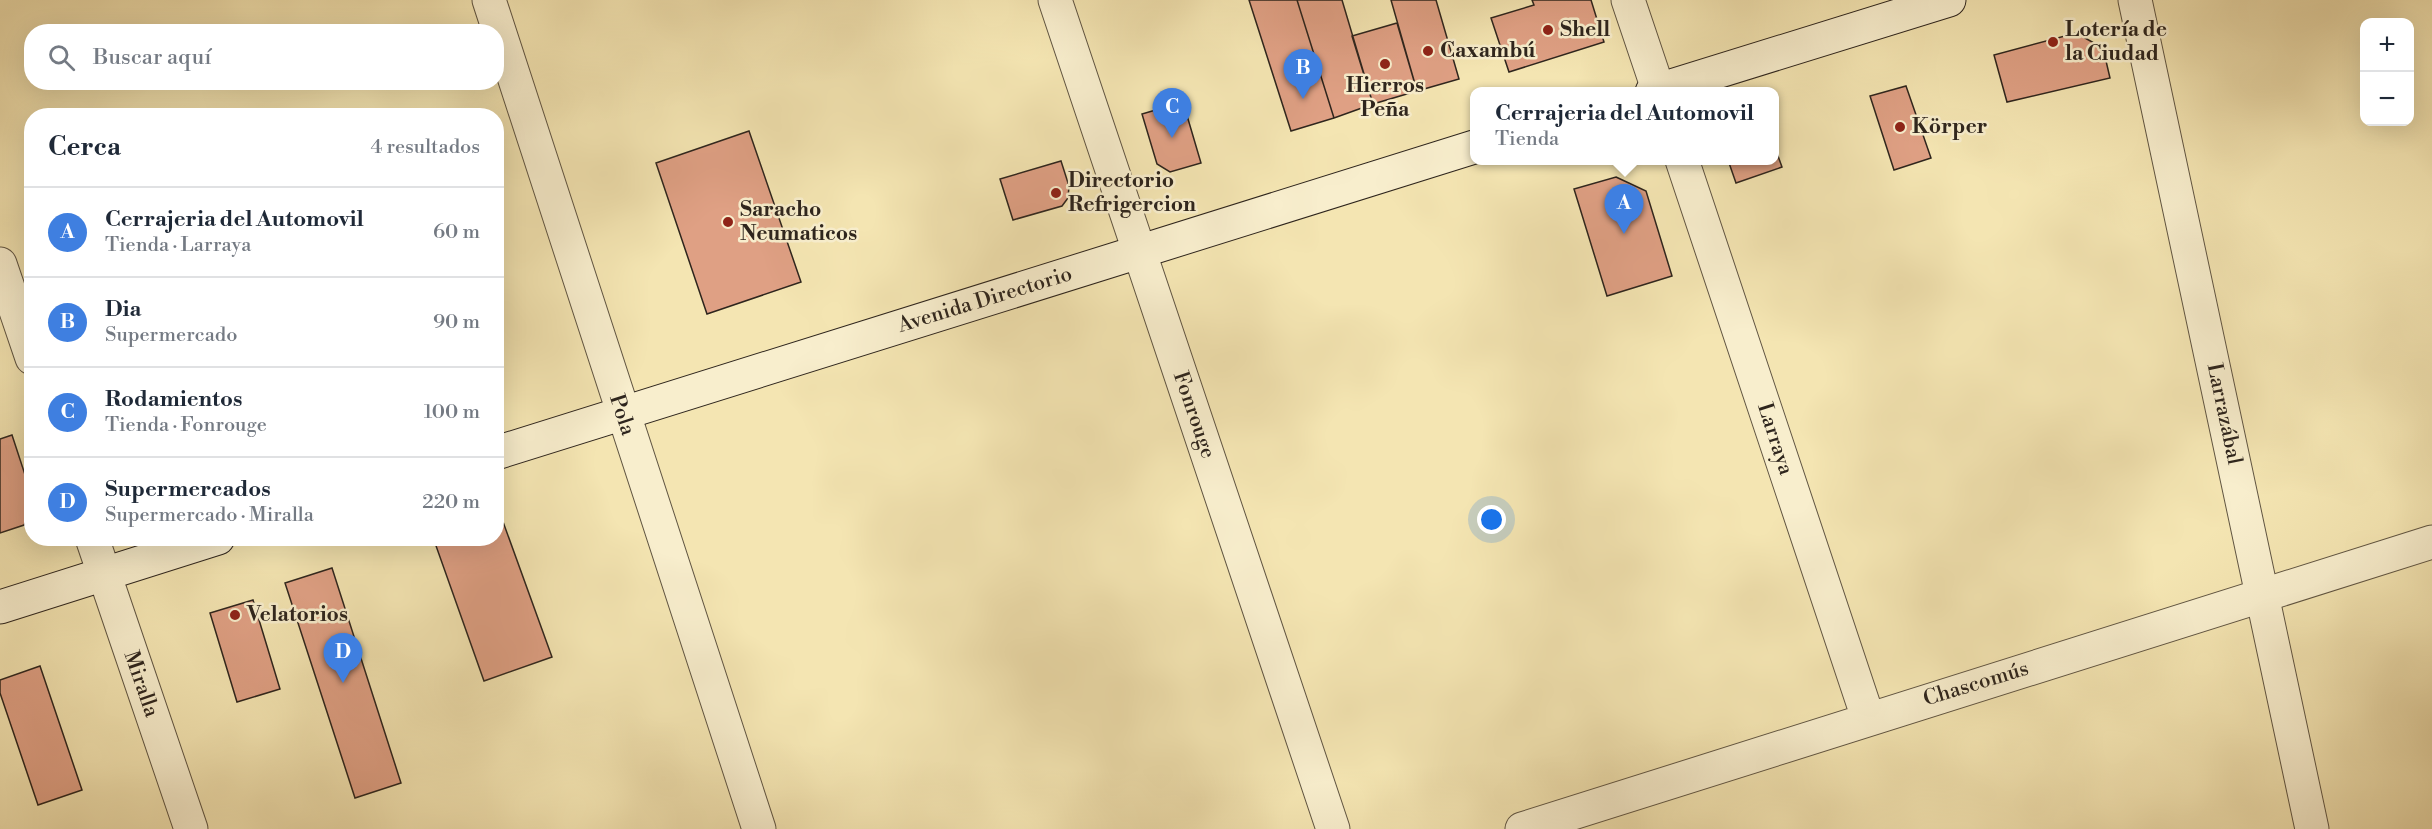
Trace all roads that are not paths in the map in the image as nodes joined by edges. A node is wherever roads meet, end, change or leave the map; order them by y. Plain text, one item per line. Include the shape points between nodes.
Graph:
1 (489, 0) edge
2 (1055, 0) edge
3 (1628, 0) edge
4 (1949, 0) edge
5 (2135, 0) edge
6 (497, 24) edge
7 (504, 47) edge
8 (1656, 87) edge
9 (1670, 87) edge
10 (1470, 148) edge
11 (1684, 165) edge
12 (1139, 251) junction
13 (0, 264) edge
14 (24, 334) edge
15 (622, 414) junction
16 (504, 451) edge
17 (2432, 543) edge
18 (95, 546) edge
19 (193, 546) edge
20 (104, 574) junction
21 (2263, 595) junction
22 (0, 607) edge
23 (1868, 718) junction
24 (191, 829) edge
25 (759, 829) edge
26 (1332, 829) edge
27 (1522, 829) edge
28 (2312, 829) edge

1 - 6 street, Pola
2 - 12 street, Fonrouge
3 - 8 street
4 - 9 street
5 - 21 street, Larrazábal
7 - 15 street, Pola
10 - 12 street, Avenida Directorio
11 - 23 street, Larraya
12 - 15 street, Avenida Directorio
12 - 26 street, Fonrouge
13 - 14 street
15 - 16 street, Avenida Directorio
15 - 25 street, Pola
17 - 21 street, Chascomús
18 - 20 street, Miralla
19 - 20 street
20 - 22 street
20 - 24 street, Miralla
21 - 23 street, Chascomús
21 - 28 street, Larrazábal
23 - 27 street, Chascomús

